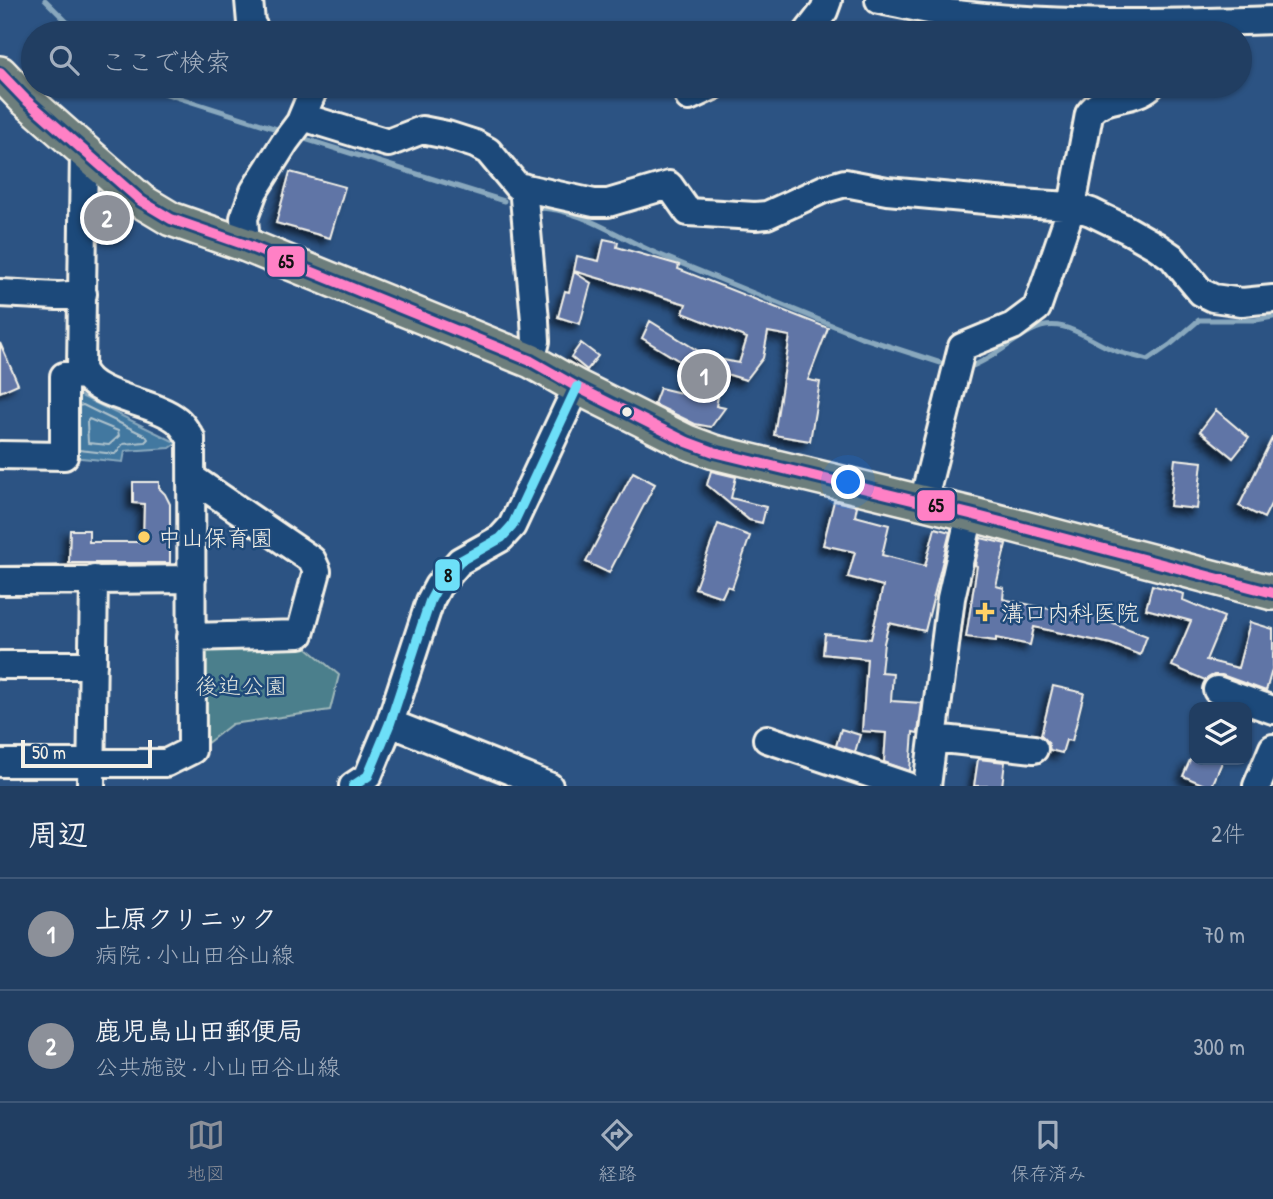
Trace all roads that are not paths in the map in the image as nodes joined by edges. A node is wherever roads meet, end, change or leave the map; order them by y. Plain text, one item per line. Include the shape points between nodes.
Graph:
1 (249, 0) edge
2 (828, 0) edge
3 (879, 0) edge
4 (1162, 19) edge
5 (1273, 20) edge
6 (251, 21) edge
7 (816, 21) edge
8 (0, 73) edge
9 (21, 95) edge
10 (24, 98) edge
11 (310, 98) edge
12 (1125, 98) edge
13 (303, 117) junction
14 (83, 151) junction
15 (523, 187) junction
16 (1072, 206) junction
17 (246, 245) junction
18 (0, 293) edge
19 (83, 295) junction
20 (1273, 299) edge
21 (531, 361) junction
22 (84, 375) junction
23 (577, 387) junction
24 (0, 455) edge
25 (192, 478) junction
26 (923, 502) junction
27 (970, 513) junction
28 (94, 579) junction
29 (192, 579) junction
30 (0, 581) edge
31 (1273, 593) edge
32 (191, 637) junction
33 (0, 665) edge
34 (93, 665) junction
35 (1217, 690) dead end
36 (1273, 710) edge
37 (390, 723) junction
38 (933, 738) junction
39 (767, 739) dead end
40 (1273, 748) edge
41 (1034, 749) dead end
42 (0, 764) edge
43 (166, 774) edge
44 (92, 775) edge
45 (361, 783) edge
46 (549, 786) edge
47 (907, 786) edge
48 (927, 786) edge
49 (1257, 786) edge

1 - 6 street
2 - 7 street
3 - 4 street via 946,13
4 - 5 street
8 - 9 main road
10 - 14 main road
11 - 13 street
12 - 16 street via 1094,106 1089,114
13 - 15 street via 388,143 422,130 447,135 488,151 517,186
13 - 17 street via 254,191 244,218
14 - 17 main road via 141,201 171,219
14 - 19 street
15 - 16 street via 594,203 669,185 688,212 755,216 845,183 887,191
15 - 21 street via 536,341
16 - 20 street via 1156,246 1172,257 1201,292 1213,298 1242,303
16 - 26 street via 1037,308 1013,326 962,347
17 - 21 main road
18 - 19 street
19 - 22 street
21 - 23 main road
22 - 24 street via 64,376 64,456
22 - 25 street via 91,385 177,420 191,438
23 - 26 main road via 715,452
23 - 37 street via 512,526 501,538 460,561 429,601
25 - 29 street
25 - 32 street via 312,559 317,571 300,634
26 - 27 main road
27 - 31 main road
27 - 38 street via 950,598
28 - 29 street
28 - 30 street
28 - 34 street
29 - 32 street
32 - 43 street via 192,750
33 - 34 street
34 - 44 street
35 - 36 street
37 - 45 street
37 - 46 street
38 - 41 street
38 - 48 street
39 - 47 street
40 - 49 street
42 - 44 street
43 - 44 street

